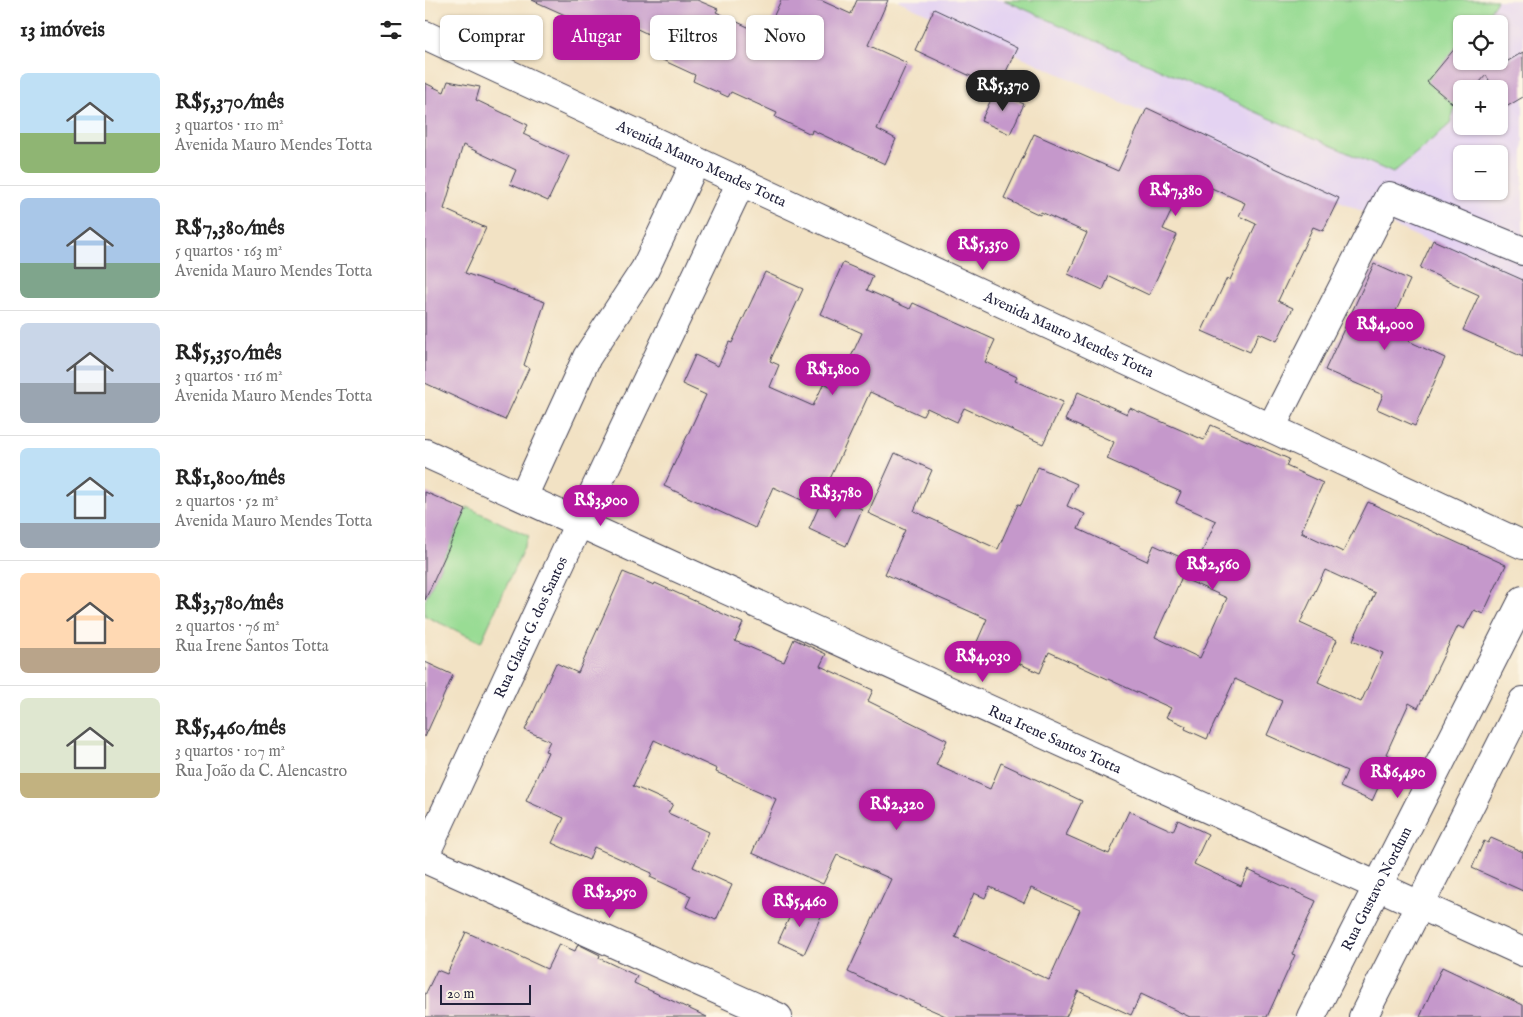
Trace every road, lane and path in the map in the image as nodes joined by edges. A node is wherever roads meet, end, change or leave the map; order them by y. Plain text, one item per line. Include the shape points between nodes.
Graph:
1 (425, 34) edge
2 (696, 161) junction
3 (741, 182) junction
4 (1523, 251) edge
5 (1271, 428) junction
6 (425, 453) edge
7 (523, 497) junction
8 (579, 523) junction
9 (1523, 545) edge
10 (1523, 600) edge
11 (1523, 701) edge
12 (425, 855) edge
13 (425, 859) edge
14 (1377, 886) junction
15 (1420, 905) junction
16 (1523, 952) edge
17 (778, 1017) edge
18 (1311, 1017) edge
19 (1363, 1017) edge

1 - 2 street, Avenida Mauro Mendes Totta
2 - 3 street, Avenida Mauro Mendes Totta
2 - 7 street via 645,270 587,357
3 - 5 street, Avenida Mauro Mendes Totta
3 - 8 street, Rua Glacir G. dos Santos
4 - 5 street via 1389,196
5 - 9 street, Avenida Mauro Mendes Totta
6 - 7 street, Rua Irene Santos Totta
7 - 8 street, Rua Irene Santos Totta
8 - 12 street, Rua Glacir G. dos Santos
8 - 14 street, Rua Irene Santos Totta
10 - 14 street, Rua Gustavo Nordum
11 - 15 street
13 - 17 street
14 - 15 street, Rua Irene Santos Totta
14 - 18 street, Rua Gustavo Nordum
15 - 16 street, Rua Irene Santos Totta
15 - 19 street

